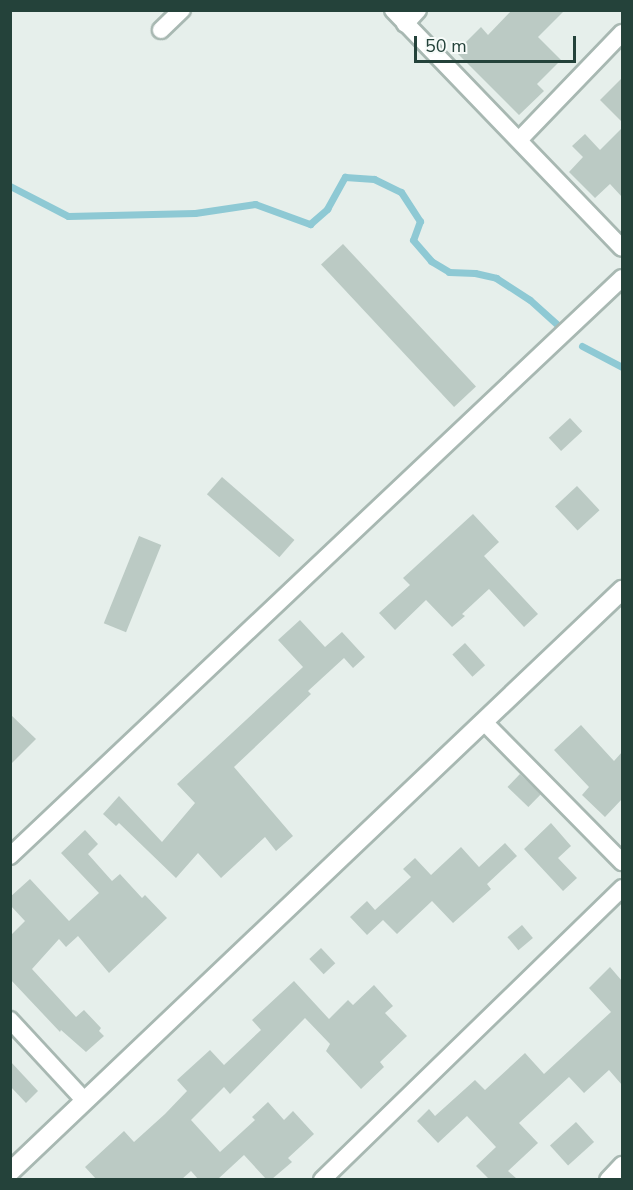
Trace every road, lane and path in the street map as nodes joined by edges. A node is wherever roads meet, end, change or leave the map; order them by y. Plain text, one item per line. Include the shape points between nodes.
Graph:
1 (182, 10) edge
2 (393, 10) edge
3 (418, 10) edge
4 (405, 24) junction
5 (161, 30) dead end
6 (622, 33) edge
7 (519, 140) junction
8 (622, 248) edge
9 (622, 278) edge
10 (622, 590) edge
11 (484, 722) junction
12 (10, 856) edge
13 (622, 862) edge
14 (622, 888) edge
15 (10, 1020) edge
16 (85, 1101) junction
17 (622, 1165) edge
18 (10, 1172) edge
19 (322, 1179) edge
20 (608, 1179) edge

1 - 5 street
2 - 4 street
3 - 4 street
4 - 7 street
6 - 7 street
7 - 8 street
9 - 12 street
10 - 11 street
11 - 13 street
11 - 16 street
14 - 19 street
15 - 16 street
16 - 18 street
17 - 20 street

